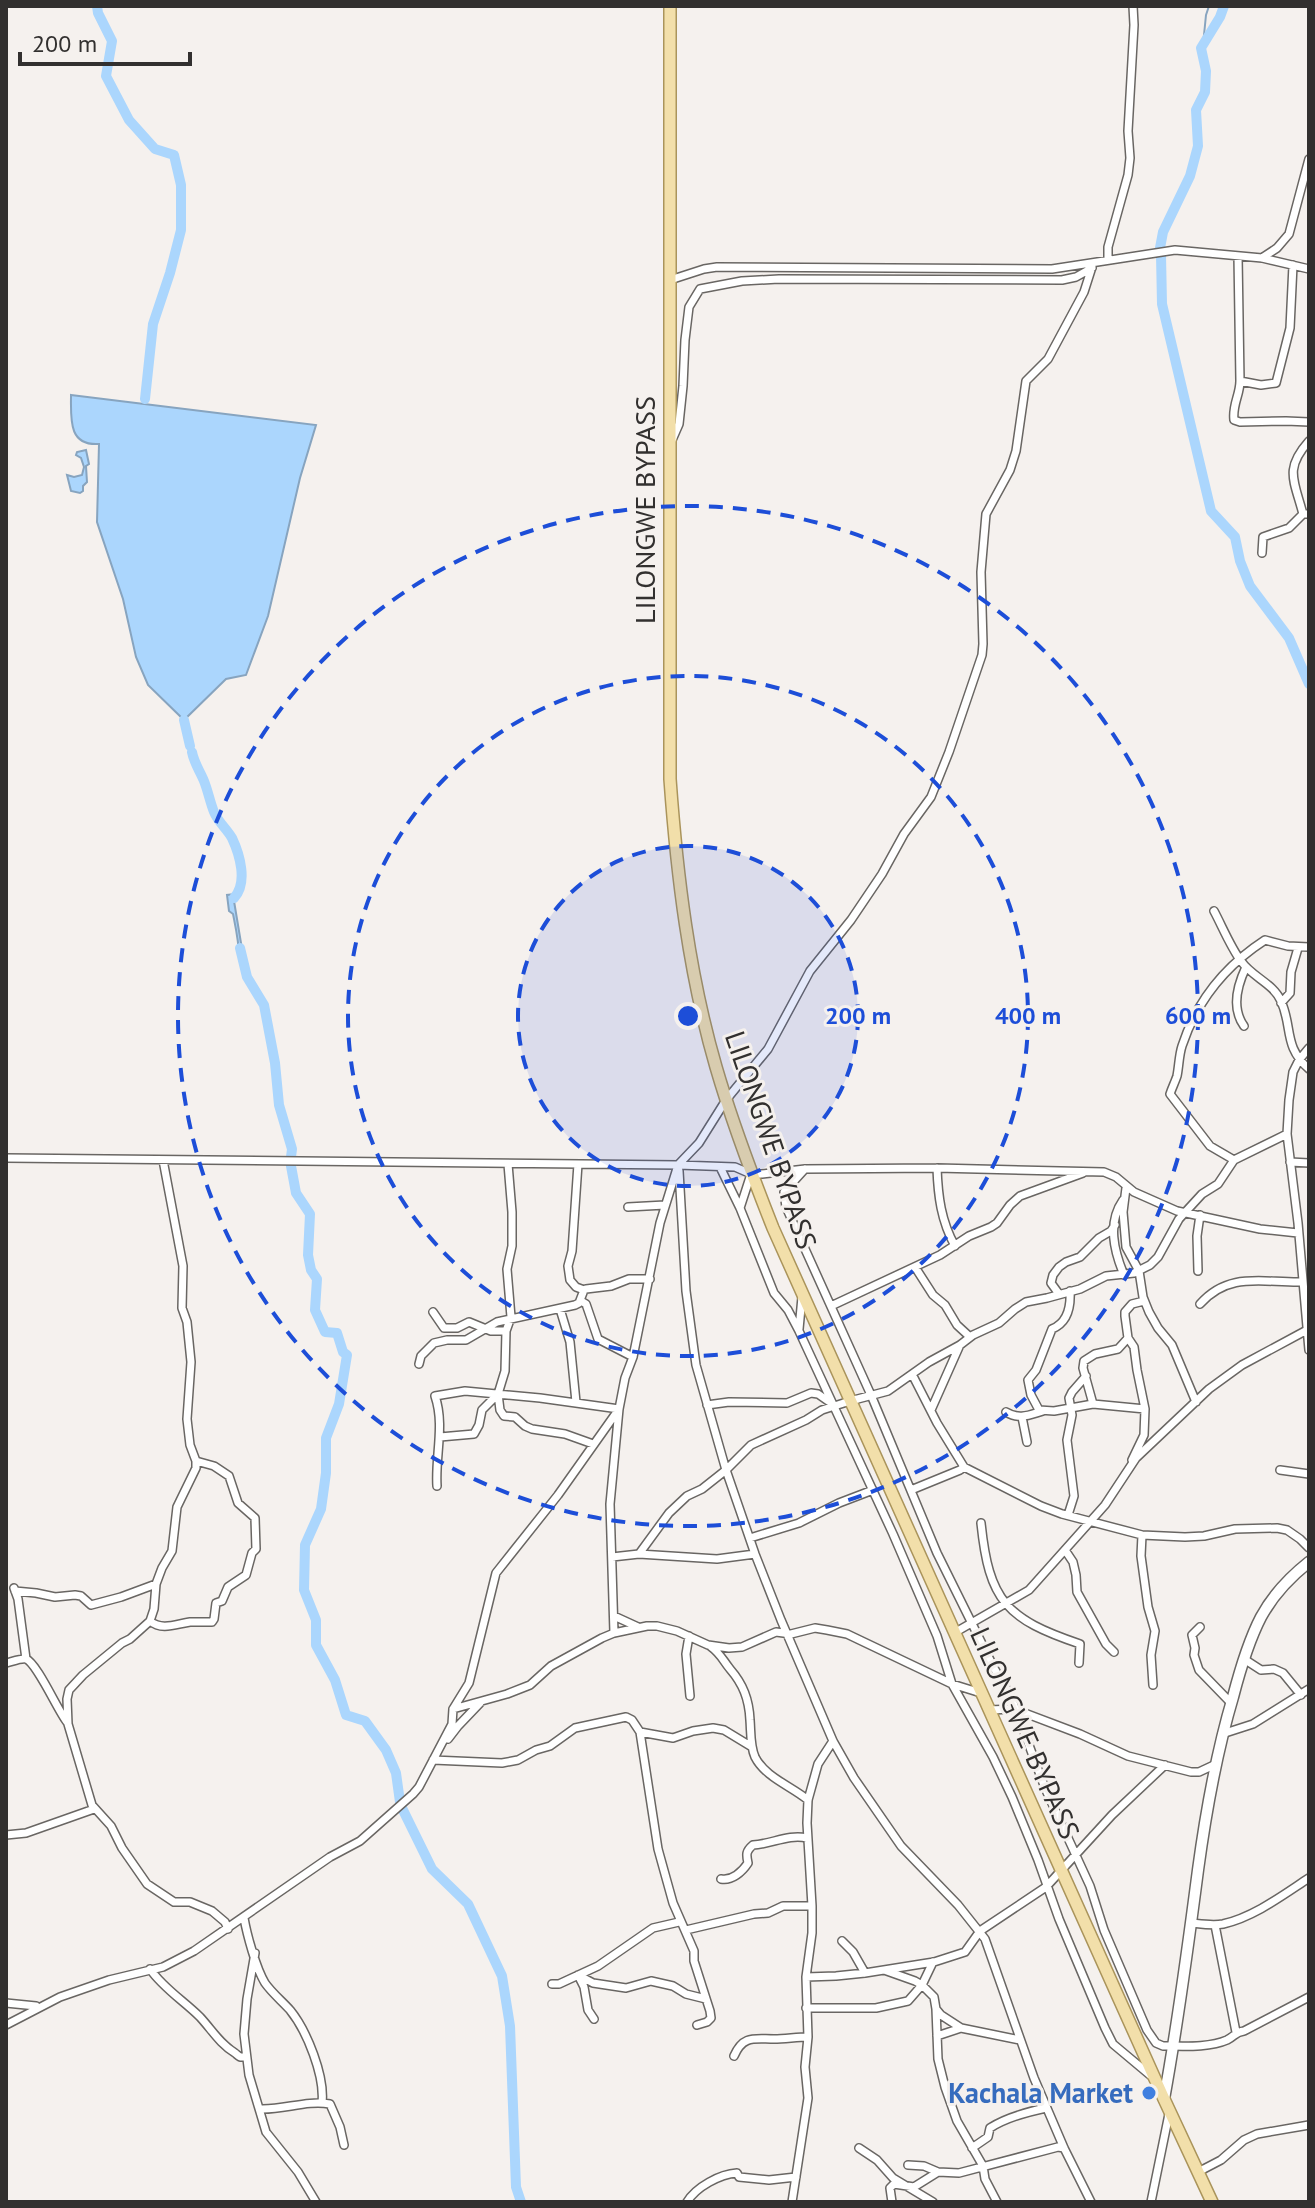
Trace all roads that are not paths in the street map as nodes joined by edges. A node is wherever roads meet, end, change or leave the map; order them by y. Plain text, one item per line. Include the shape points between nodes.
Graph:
1 (670, 6) edge
2 (1133, 6) edge
3 (1309, 162) edge
4 (1238, 256) junction
5 (1262, 258) junction
6 (1104, 260) junction
7 (1293, 265) junction
8 (1092, 267) junction
9 (1309, 269) edge
10 (670, 280) junction
11 (1240, 381) junction
12 (1309, 422) edge
13 (1309, 441) edge
14 (669, 450) junction
15 (1306, 514) edge
16 (1262, 553) dead end
17 (1214, 911) dead end
18 (1309, 947) edge
19 (1298, 948) junction
20 (1239, 959) junction
21 (1246, 967) junction
22 (1281, 1003) junction
23 (1244, 1026) dead end
24 (1309, 1048) edge
25 (1299, 1060) junction
26 (1309, 1069) edge
27 (726, 1100) junction
28 (1287, 1134) junction
29 (6, 1158) edge
30 (163, 1160) junction
31 (1234, 1160) junction
32 (1290, 1162) junction
33 (1309, 1163) edge
34 (508, 1164) junction
35 (578, 1164) junction
36 (678, 1165) junction
37 (720, 1167) junction
38 (937, 1168) junction
39 (805, 1169) junction
40 (1086, 1172) junction
41 (751, 1174) junction
42 (1126, 1188) junction
43 (1124, 1198) junction
44 (665, 1205) junction
45 (628, 1207) dead end
46 (740, 1208) junction
47 (1186, 1212) junction
48 (1200, 1215) junction
49 (1115, 1225) junction
50 (1299, 1237) junction
51 (1309, 1242) edge
52 (955, 1246) junction
53 (915, 1267) junction
54 (1139, 1271) junction
55 (1198, 1271) dead end
56 (1124, 1275) junction
57 (650, 1279) junction
58 (1302, 1282) junction
59 (584, 1290) junction
60 (1070, 1291) junction
61 (803, 1294) junction
62 (1059, 1294) junction
63 (581, 1301) junction
64 (1144, 1301) junction
65 (1200, 1304) dead end
66 (831, 1306) junction
67 (560, 1309) junction
68 (433, 1312) dead end
69 (511, 1317) junction
70 (484, 1329) junction
71 (1307, 1330) junction
72 (506, 1331) junction
73 (799, 1331) junction
74 (970, 1337) junction
75 (1128, 1338) junction
76 (960, 1345) junction
77 (1309, 1350) edge
78 (633, 1357) junction
79 (419, 1364) dead end
80 (912, 1374) junction
81 (1086, 1376) junction
82 (498, 1394) junction
83 (871, 1395) junction
84 (850, 1401) junction
85 (576, 1402) junction
86 (1196, 1402) junction
87 (1093, 1404) junction
88 (707, 1405) junction
89 (833, 1406) junction
90 (619, 1409) junction
91 (1071, 1409) junction
92 (1145, 1409) junction
93 (931, 1410) junction
94 (1043, 1411) junction
95 (1006, 1412) dead end
96 (1022, 1417) junction
97 (440, 1437) junction
98 (1027, 1442) dead end
99 (593, 1444) junction
100 (196, 1461) junction
101 (964, 1467) junction
102 (1129, 1469) junction
103 (726, 1470) junction
104 (1280, 1470) dead end
105 (1309, 1474) edge
106 (437, 1486) dead end
107 (873, 1490) junction
108 (911, 1490) junction
109 (1068, 1515) junction
110 (1092, 1521) junction
111 (981, 1523) dead end
112 (1142, 1535) junction
113 (750, 1538) junction
114 (1309, 1548) edge
115 (1065, 1550) junction
116 (639, 1554) junction
117 (755, 1554) junction
118 (612, 1557) junction
119 (1309, 1562) edge
120 (156, 1584) junction
121 (1005, 1605) junction
122 (614, 1616) junction
123 (150, 1621) junction
124 (972, 1623) junction
125 (638, 1627) junction
126 (1200, 1627) dead end
127 (614, 1633) junction
128 (787, 1633) junction
129 (954, 1633) junction
130 (689, 1636) junction
131 (708, 1645) junction
132 (1114, 1652) dead end
133 (26, 1659) junction
134 (1244, 1659) junction
135 (6, 1663) edge
136 (1079, 1663) dead end
137 (952, 1684) junction
138 (1153, 1685) dead end
139 (1309, 1689) edge
140 (981, 1693) junction
141 (1301, 1695) junction
142 (690, 1696) dead end
143 (483, 1700) junction
144 (1231, 1703) junction
145 (453, 1709) junction
146 (1014, 1709) junction
147 (989, 1710) junction
148 (68, 1724) junction
149 (640, 1732) junction
150 (1222, 1734) junction
151 (833, 1741) junction
152 (752, 1747) junction
153 (433, 1760) junction
154 (1165, 1765) junction
155 (1214, 1765) junction
156 (808, 1800) junction
157 (94, 1809) junction
158 (6, 1835) edge
159 (807, 1838) junction
160 (1076, 1856) junction
161 (1062, 1872) junction
162 (1309, 1878) edge
163 (721, 1879) dead end
164 (1046, 1887) junction
165 (812, 1906) junction
166 (244, 1918) junction
167 (679, 1922) junction
168 (1191, 1923) junction
169 (1215, 1925) junction
170 (228, 1929) junction
171 (686, 1930) junction
172 (980, 1931) junction
173 (842, 1941) dead end
174 (255, 1953) junction
175 (934, 1962) junction
176 (150, 1969) junction
177 (882, 1970) junction
178 (865, 1973) junction
179 (578, 1975) junction
180 (806, 1977) junction
181 (552, 1984) dead end
182 (922, 1985) junction
183 (1309, 1997) edge
184 (706, 1999) junction
185 (6, 2003) edge
186 (42, 2005) junction
187 (806, 2008) junction
188 (936, 2009) junction
189 (594, 2019) dead end
190 (6, 2025) edge
191 (697, 2025) dead end
192 (961, 2028) junction
193 (1236, 2032) junction
194 (937, 2036) junction
195 (808, 2037) junction
196 (1020, 2040) junction
197 (1174, 2046) junction
198 (734, 2056) dead end
199 (246, 2057) junction
200 (1155, 2079) junction
201 (1164, 2099) junction
202 (322, 2103) junction
203 (1046, 2108) junction
204 (260, 2109) junction
205 (1170, 2112) junction
206 (1309, 2125) edge
207 (344, 2145) dead end
208 (859, 2148) dead end
209 (972, 2148) junction
210 (1064, 2148) junction
211 (908, 2165) dead end
212 (983, 2166) junction
213 (938, 2172) junction
214 (1198, 2172) junction
215 (796, 2177) junction
216 (906, 2187) junction
217 (316, 2202) edge
218 (687, 2202) edge
219 (792, 2202) edge
220 (892, 2202) edge
221 (933, 2202) edge
222 (997, 2202) edge
223 (1091, 2202) edge
224 (1151, 2202) edge
225 (1212, 2202) edge

1 - 10 main road, LILONGWE BYPASS
2 - 6 street via 1130,158
3 - 5 street via 1289,234
4 - 5 street
4 - 6 street via 1166,250
4 - 11 street
5 - 7 street
6 - 8 street
6 - 10 street via 1032,270 717,267
7 - 9 street
7 - 11 street via 1290,328 1276,383
8 - 14 street via 1062,280 779,279 700,289 689,307 679,424
8 - 27 street via 1048,359 1026,381 1016,451 986,514 982,655 931,797 851,920 810,971 768,1049
10 - 14 main road, LILONGWE BYPASS
11 - 12 street via 1234,420
13 - 15 street via 1297,453 1293,471
14 - 27 main road, LILONGWE BYPASS via 672,805 693,967
15 - 16 street via 1289,528 1263,537
17 - 20 street
18 - 19 street
19 - 20 street via 1265,940
19 - 22 street via 1290,993
20 - 21 street
20 - 31 street via 1198,1007 1170,1094 1210,1146
21 - 22 street via 1271,986
21 - 23 street via 1236,1002
22 - 25 street
24 - 25 street
25 - 26 street
25 - 28 street via 1293,1072
27 - 36 street
27 - 41 main road, LILONGWE BYPASS
28 - 31 street
28 - 32 street
29 - 30 street
30 - 34 street
30 - 100 street via 183,1266 182,1308 191,1362 187,1419
31 - 47 street via 1218,1184
32 - 33 street
32 - 50 street
34 - 35 street
34 - 69 street
35 - 36 street
35 - 59 street via 568,1266 570,1280
36 - 37 street
36 - 44 street
36 - 88 street via 691,1334
37 - 41 street
37 - 46 street
38 - 39 street
38 - 40 street
38 - 52 street via 939,1205
39 - 41 street
39 - 66 street via 784,1197
40 - 42 street via 1104,1172
40 - 52 street via 1020,1196 994,1225
41 - 46 street
41 - 61 main road, LILONGWE BYPASS
42 - 43 street
42 - 47 street
43 - 49 street
43 - 54 street via 1126,1247
44 - 45 street
44 - 57 street
46 - 73 street via 774,1293
47 - 48 street
47 - 54 street via 1155,1261
48 - 50 street
48 - 55 street
49 - 56 street via 1116,1255
49 - 62 street via 1080,1257 1059,1267 1051,1280
50 - 51 street
50 - 58 street
52 - 53 street
53 - 66 street
53 - 74 street
54 - 56 street
54 - 64 street
56 - 60 street via 1106,1276
57 - 59 street
57 - 78 street
58 - 65 street via 1233,1281
58 - 71 street
59 - 63 street
60 - 62 street
60 - 94 street via 1064,1321 1052,1329 1028,1380
61 - 73 street
61 - 84 main road, LILONGWE BYPASS
62 - 74 street via 1026,1302
63 - 67 street
63 - 78 street via 598,1339
64 - 75 street via 1125,1312
64 - 86 street via 1172,1345
66 - 83 street
67 - 69 street
67 - 85 street via 570,1342
68 - 70 street via 444,1328 469,1322
69 - 70 street
69 - 72 street
70 - 72 street
70 - 79 street via 466,1340 434,1343
71 - 77 street
71 - 86 street via 1232,1371
72 - 82 street via 505,1371
73 - 89 street
74 - 76 street
75 - 81 street via 1118,1349 1084,1361
75 - 92 street
76 - 80 street
76 - 93 street
78 - 90 street
80 - 83 street via 888,1391
80 - 93 street
81 - 87 street
81 - 91 street via 1070,1395
82 - 85 street
82 - 97 street via 482,1410 474,1434
82 - 97 street via 455,1391 435,1396
82 - 99 street via 504,1416
83 - 84 street
83 - 108 street
84 - 89 street
84 - 129 main road, LILONGWE BYPASS
85 - 90 street
86 - 102 street
87 - 91 street
87 - 92 street
88 - 89 street via 787,1403 811,1393
88 - 103 street
89 - 103 street via 751,1445
89 - 107 street
90 - 99 street
90 - 118 street via 610,1504
91 - 94 street
91 - 109 street via 1067,1440 1074,1496
92 - 102 street via 1144,1435
93 - 101 street
94 - 96 street
95 - 96 street
96 - 98 street
97 - 106 street
99 - 145 street via 496,1573 469,1683
100 - 120 street via 177,1507 172,1551
100 - 123 street via 229,1476 238,1503 255,1518 256,1549 246,1575 216,1603 212,1622 157,1626
101 - 108 street
101 - 109 street
102 - 110 street
103 - 113 street
103 - 116 street via 669,1513
104 - 105 street
107 - 113 street
107 - 137 street via 937,1636
108 - 124 street
109 - 110 street
110 - 112 street
110 - 115 street
111 - 121 street via 987,1566
112 - 114 street via 1277,1528
112 - 138 street via 1155,1631
113 - 117 street
115 - 121 street via 1029,1590
115 - 132 street via 1073,1562 1077,1592
116 - 117 street via 717,1559
116 - 118 street
117 - 128 street
118 - 122 street
119 - 134 street via 1268,1604
120 - 123 street
120 - 133 street via 91,1605 81,1596 14,1589
121 - 124 street
121 - 136 street via 1080,1644
122 - 125 street
122 - 127 street
123 - 148 street via 69,1690
124 - 129 street
124 - 146 street
125 - 127 street
125 - 130 street via 657,1626
126 - 144 street via 1192,1635 1197,1666
127 - 143 street via 551,1666 530,1685
128 - 131 street via 770,1634 742,1647
128 - 137 street via 815,1628 847,1634
128 - 151 street
129 - 140 main road, LILONGWE BYPASS
130 - 131 street
130 - 142 street
131 - 152 street via 722,1654 741,1683 749,1703
133 - 135 street
133 - 148 street
134 - 141 street via 1261,1670 1283,1673
134 - 144 street
137 - 140 street
137 - 164 street via 999,1770
139 - 141 street
140 - 147 main road, LILONGWE BYPASS
141 - 150 street via 1253,1724
143 - 145 street
143 - 153 street
144 - 150 street
145 - 153 street via 452,1724
146 - 147 street
146 - 154 street via 1128,1756
146 - 160 street
147 - 161 main road, LILONGWE BYPASS
148 - 157 street
149 - 152 street via 673,1738 713,1728
149 - 153 street via 626,1717 575,1728 518,1760
149 - 167 street via 658,1849
150 - 155 street
151 - 156 street via 818,1764
151 - 172 street via 901,1846
152 - 156 street via 767,1772
153 - 166 street via 419,1787 383,1822
154 - 155 street via 1199,1772
154 - 160 street
155 - 168 street
156 - 159 street
157 - 158 street
157 - 170 street via 111,1826 147,1884 174,1902 212,1911
159 - 163 street via 753,1845 742,1871
159 - 165 street
160 - 161 street
160 - 197 street via 1147,2030 1156,2043
161 - 164 street
161 - 200 main road, LILONGWE BYPASS
162 - 169 street via 1256,1910
164 - 172 street
164 - 200 street via 1113,2044
165 - 171 street via 783,1906
165 - 180 street
166 - 170 street
166 - 174 street
167 - 171 street
167 - 179 street via 653,1928
168 - 169 street
168 - 197 street
169 - 193 street
170 - 176 street via 178,1960
171 - 184 street
172 - 175 street via 965,1952
172 - 196 street
173 - 178 street
174 - 199 street via 245,2017
174 - 202 street via 263,1979 308,2041
175 - 177 street
175 - 182 street
176 - 186 street
176 - 199 street via 216,2037
177 - 178 street
177 - 182 street
178 - 180 street
179 - 181 street
179 - 184 street via 626,1988 651,1981
179 - 189 street
180 - 187 street
182 - 187 street via 908,2001 876,2008
182 - 188 street via 934,1997
183 - 193 street
184 - 191 street via 711,2018
185 - 186 street
186 - 190 street
187 - 195 street
188 - 192 street
188 - 194 street
192 - 194 street
192 - 196 street
193 - 197 street via 1213,2043
194 - 209 street via 945,2087
195 - 198 street via 748,2040
195 - 215 street via 808,2098
196 - 203 street
197 - 201 street
199 - 204 street
200 - 201 main road, LILONGWE BYPASS
201 - 205 main road, LILONGWE BYPASS
202 - 204 street
202 - 207 street via 333,2108
203 - 209 street via 996,2124
203 - 210 street
204 - 217 street via 266,2132
205 - 214 main road, LILONGWE BYPASS
205 - 224 street
206 - 214 street via 1257,2134
208 - 216 street
209 - 212 street
210 - 212 street
210 - 223 street
211 - 213 street
212 - 213 street
212 - 222 street
213 - 216 street via 920,2186
214 - 225 main road, LILONGWE BYPASS
215 - 218 street via 754,2180 728,2174 693,2193
215 - 219 street
216 - 220 street via 891,2185
216 - 221 street

